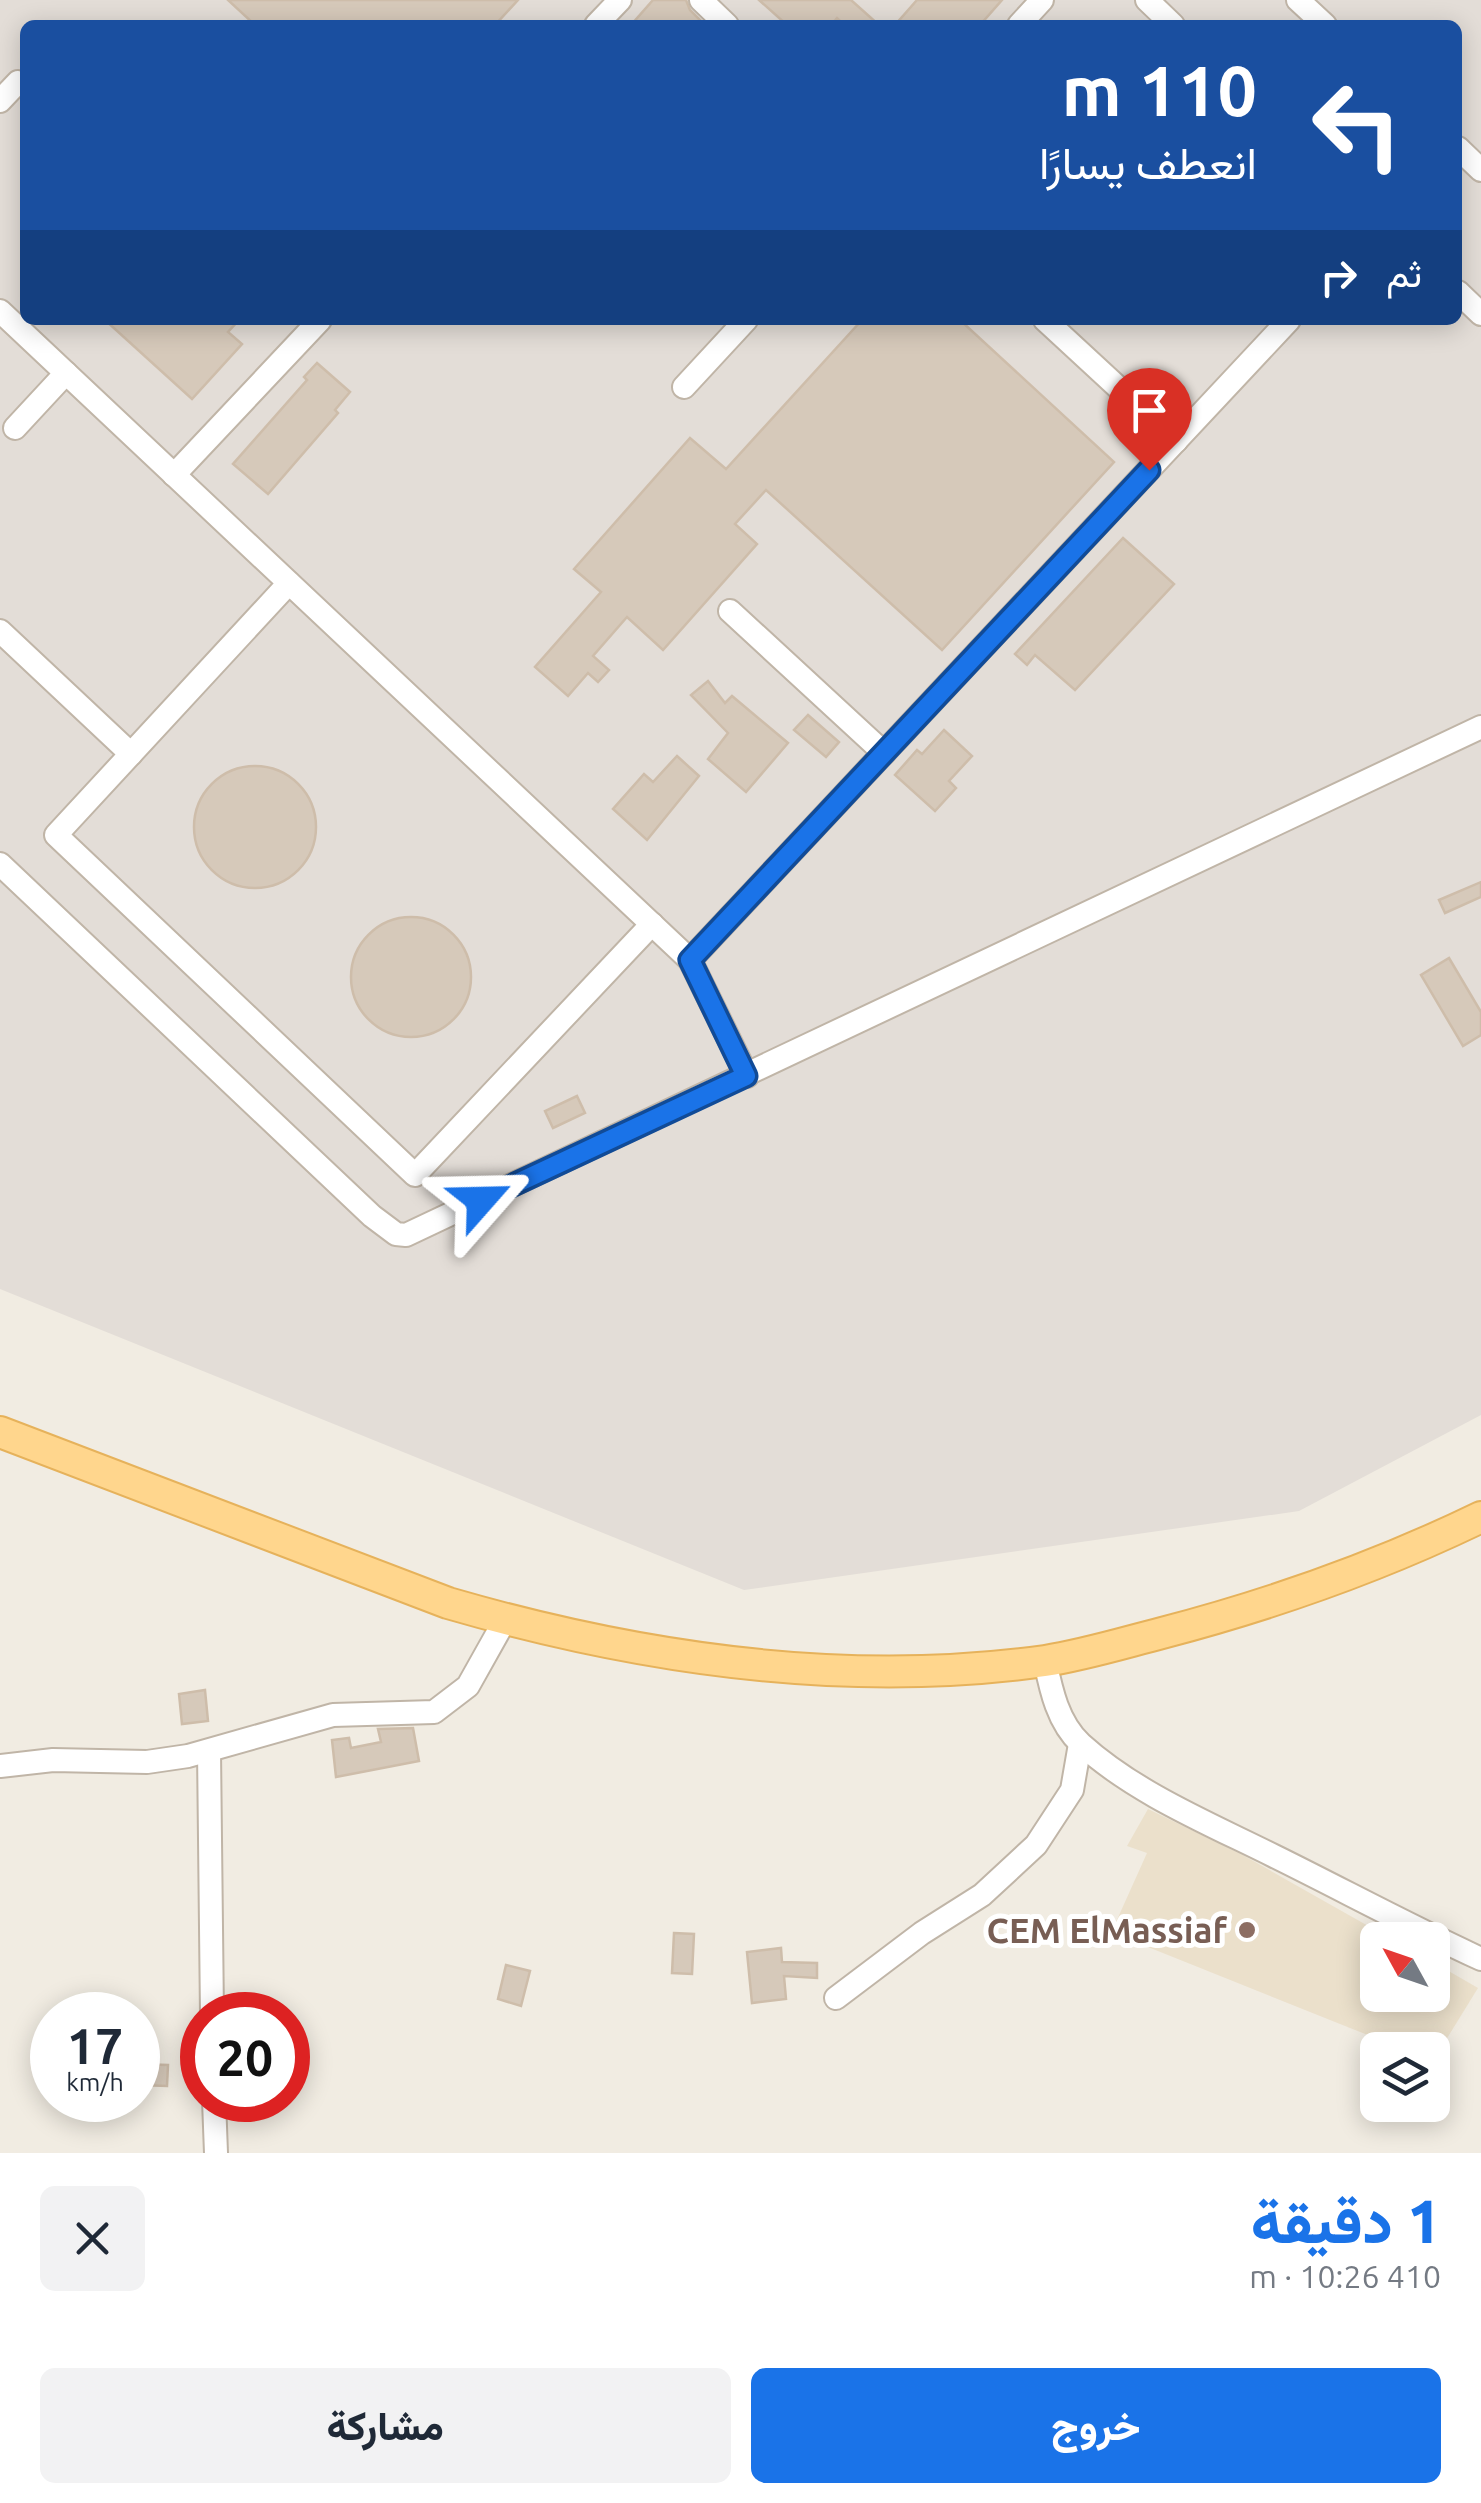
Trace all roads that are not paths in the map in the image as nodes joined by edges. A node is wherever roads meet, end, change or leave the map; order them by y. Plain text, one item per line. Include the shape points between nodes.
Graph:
1 (620, 0) edge
2 (700, 0) edge
3 (1042, 0) edge
4 (1147, 0) edge
5 (1298, 0) edge
6 (601, 20) edge
7 (722, 20) edge
8 (1024, 20) edge
9 (1169, 20) edge
10 (1320, 20) edge
11 (18, 82) dead end
12 (0, 101) edge
13 (1462, 152) edge
14 (1481, 170) edge
15 (1462, 296) edge
16 (0, 311) edge
17 (1481, 314) edge
18 (315, 325) edge
19 (741, 325) edge
20 (1050, 325) edge
21 (1285, 325) edge
22 (66, 373) junction
23 (684, 387) dead end
24 (15, 428) dead end
25 (1176, 441) junction
26 (174, 475) junction
27 (289, 583) junction
28 (730, 611) dead end
29 (0, 631) edge
30 (1481, 727) edge
31 (884, 753) junction
32 (131, 754) junction
33 (0, 864) edge
34 (652, 924) junction
35 (690, 960) junction
36 (746, 1076) junction
37 (0, 1432) edge
38 (1481, 1517) edge
39 (505, 1620) junction
40 (1045, 1661) junction
41 (1080, 1744) junction
42 (209, 1751) junction
43 (0, 1766) edge
44 (1481, 1958) edge
45 (212, 1992) edge
46 (836, 1998) dead end
47 (215, 2122) edge
48 (216, 2153) edge

1 - 6 street
2 - 7 street
3 - 8 street
4 - 9 street
5 - 10 street
11 - 12 street
13 - 14 street
15 - 17 street
16 - 22 street
18 - 26 street
19 - 23 street
20 - 25 street
21 - 25 street
22 - 24 street
22 - 26 street
25 - 31 street
26 - 27 street
27 - 32 street
27 - 34 street
28 - 31 street
29 - 32 street
30 - 36 street
31 - 35 street
32 - 34 street via 56,835 415,1175
33 - 36 street via 396,1234 414,1232
34 - 35 street
35 - 36 street
37 - 39 main road
38 - 40 main road via 1401,1556 1264,1606
39 - 40 main road via 662,1655 825,1670 912,1673
39 - 42 street via 468,1686 434,1712 333,1715
40 - 41 street via 1058,1709
41 - 44 street via 1198,1818
41 - 46 street via 1072,1790 1036,1845 982,1895
42 - 43 street via 147,1762
42 - 45 street
47 - 48 street

